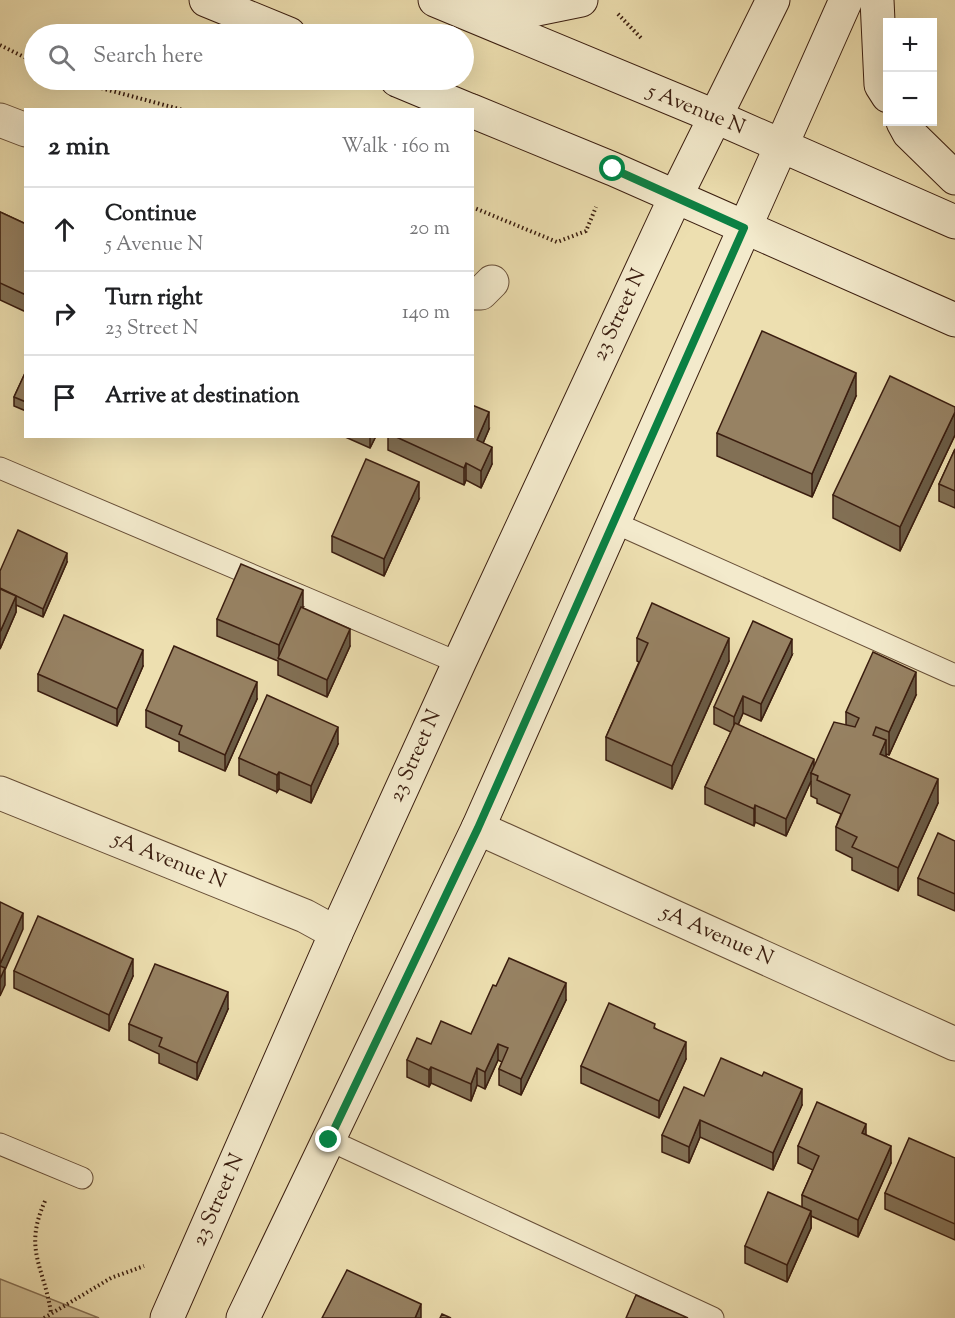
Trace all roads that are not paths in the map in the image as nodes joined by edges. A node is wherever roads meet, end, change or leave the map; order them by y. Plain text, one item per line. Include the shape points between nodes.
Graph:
1 (206, 0) edge
2 (581, 0) edge
3 (773, 0) edge
4 (846, 0) edge
5 (877, 0) edge
6 (449, 6) edge
7 (265, 24) edge
8 (883, 88) edge
9 (422, 90) edge
10 (466, 108) edge
11 (474, 111) edge
12 (714, 116) junction
13 (0, 120) edge
14 (905, 126) edge
15 (24, 129) edge
16 (780, 146) junction
17 (955, 178) edge
18 (675, 198) junction
19 (955, 222) edge
20 (744, 228) junction
21 (955, 320) edge
22 (0, 468) edge
23 (613, 522) junction
24 (459, 663) junction
25 (955, 675) edge
26 (0, 793) edge
27 (478, 828) junction
28 (336, 933) junction
29 (955, 1044) edge
30 (329, 1140) junction
31 (0, 1144) edge
32 (82, 1178) dead end
33 (167, 1318) edge
34 (243, 1318) edge
35 (713, 1318) edge

1 - 7 street
2 - 6 street via 527,11
3 - 12 street, 23 Street N
4 - 16 street
5 - 8 street
6 - 12 street, 5 Avenue N
9 - 10 street
11 - 18 street
12 - 16 street, 5 Avenue N
12 - 18 street, 23 Street N
13 - 15 street
14 - 17 street
16 - 19 street, 5 Avenue N
16 - 20 street
18 - 20 street
18 - 24 street, 23 Street N
20 - 21 street
20 - 23 street
22 - 24 lane
23 - 25 lane
23 - 27 street
24 - 28 street, 23 Street N
26 - 28 street, 5A Avenue N via 305,916
27 - 29 street, 5A Avenue N
27 - 30 street
28 - 33 street, 23 Street N
30 - 34 street
30 - 35 lane
31 - 32 lane

